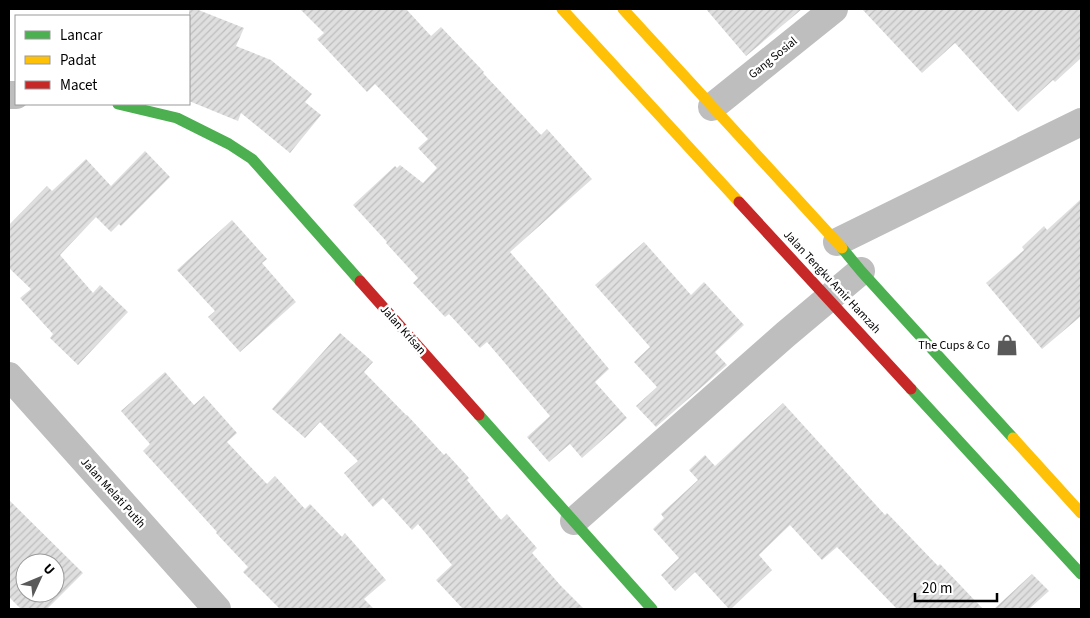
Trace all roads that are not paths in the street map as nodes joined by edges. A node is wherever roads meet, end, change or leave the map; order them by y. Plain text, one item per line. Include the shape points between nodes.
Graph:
1 (562, 9) edge
2 (623, 9) edge
3 (834, 9) edge
4 (122, 105) edge
5 (712, 107) junction
6 (1081, 122) edge
7 (837, 242) junction
8 (861, 271) junction
9 (828, 298) junction
10 (9, 376) edge
11 (1081, 513) edge
12 (574, 521) junction
13 (1081, 574) edge
14 (217, 609) edge
15 (652, 609) edge

1 - 9 main road, Jalan Tengku Amir Hamzah
2 - 5 main road
3 - 5 street, Gang Sosial
4 - 12 main road, Jalan Krisan via 177,118 252,159
5 - 7 main road
6 - 7 street
7 - 8 main road
8 - 9 street
8 - 11 main road
9 - 12 street
9 - 13 main road, Jalan Tengku Amir Hamzah
10 - 14 street, Jalan Melati Putih
12 - 15 main road, Jalan Krisan

